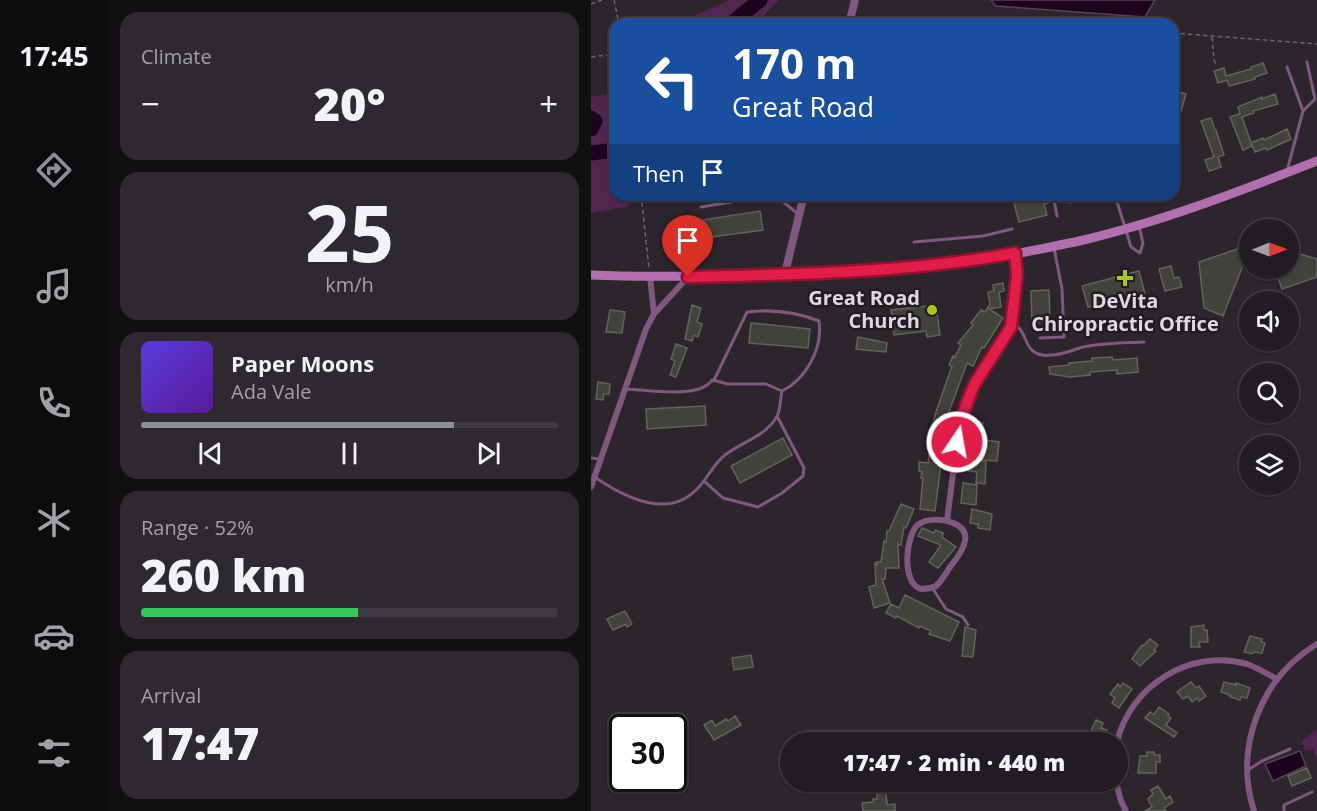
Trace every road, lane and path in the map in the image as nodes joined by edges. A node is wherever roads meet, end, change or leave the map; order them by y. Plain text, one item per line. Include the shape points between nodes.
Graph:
1 (603, 0) edge
2 (615, 0) edge
3 (855, 0) edge
4 (591, 4) edge
5 (617, 18) edge
6 (850, 18) edge
7 (1179, 33) edge
8 (1211, 36) junction
9 (1317, 44) edge
10 (609, 55) edge
11 (591, 57) edge
12 (1307, 62) dead end
13 (1216, 64) dead end
14 (1287, 67) dead end
15 (1303, 111) junction
16 (1317, 161) edge
17 (1287, 173) junction
18 (642, 201) edge
19 (738, 201) edge
20 (782, 201) edge
21 (801, 201) edge
22 (1054, 201) edge
23 (1117, 201) edge
24 (701, 207) dead end
25 (800, 215) junction
26 (1057, 216) dead end
27 (1139, 224) junction
28 (1125, 228) junction
29 (1012, 229) dead end
30 (914, 242) dead end
31 (1053, 246) junction
32 (1015, 253) junction
33 (785, 273) junction
34 (591, 275) edge
35 (650, 277) junction
36 (688, 277) junction
37 (654, 314) junction
38 (1012, 322) junction
39 (1040, 338) dead end
40 (1144, 342) dead end
41 (712, 380) junction
42 (625, 389) junction
43 (781, 391) junction
44 (777, 416) junction
45 (591, 458) edge
46 (600, 459) junction
47 (594, 478) junction
48 (704, 481) junction
49 (591, 487) edge
50 (947, 520) junction
51 (933, 587) junction
52 (968, 625) dead end
53 (1317, 644) edge
54 (1277, 679) junction
55 (1120, 732) edge
56 (1290, 750) dead end
57 (1246, 771) junction
58 (1119, 792) edge
59 (1312, 792) dead end
60 (1126, 811) edge
61 (1254, 811) edge
62 (1284, 811) edge

1 - 4 path
2 - 5 path
3 - 6 street
7 - 8 path
8 - 9 path
8 - 13 path
10 - 11 path
12 - 15 lane via 1315,99
14 - 15 lane
15 - 17 lane
16 - 17 main road
17 - 27 main road
18 - 35 path
19 - 24 lane
20 - 25 lane
21 - 25 street
22 - 26 lane
23 - 28 lane
25 - 33 street
27 - 28 main road
27 - 28 lane via 1143,243 1140,253 1131,247
28 - 31 main road
29 - 30 lane via 983,236
31 - 32 main road
31 - 39 lane via 1062,289 1064,337
32 - 33 main road via 943,264
32 - 38 street
33 - 36 main road
34 - 35 main road
35 - 36 main road
35 - 37 street
36 - 37 street
37 - 42 street
38 - 40 lane via 1025,335 1029,348 1043,355
38 - 50 street via 974,385 962,416
41 - 42 lane via 698,390
41 - 43 lane via 766,384
41 - 43 lane via 747,312 800,314 819,321 819,340 809,365 797,382
42 - 46 street
43 - 44 lane
44 - 48 lane via 761,434 722,457
44 - 48 lane via 804,468 803,476 758,507 723,498
45 - 46 lane
46 - 47 street
47 - 48 lane via 628,496 665,505 695,492
47 - 49 street
50 - 51 street via 962,530 965,544
50 - 51 street via 923,522 911,537 909,577 917,587
51 - 52 lane via 946,609
53 - 54 street
54 - 55 street via 1233,662 1205,662 1179,669 1164,676 1138,699
54 - 57 street via 1251,733
56 - 57 lane
57 - 61 street
58 - 60 street
59 - 62 lane via 1284,805

